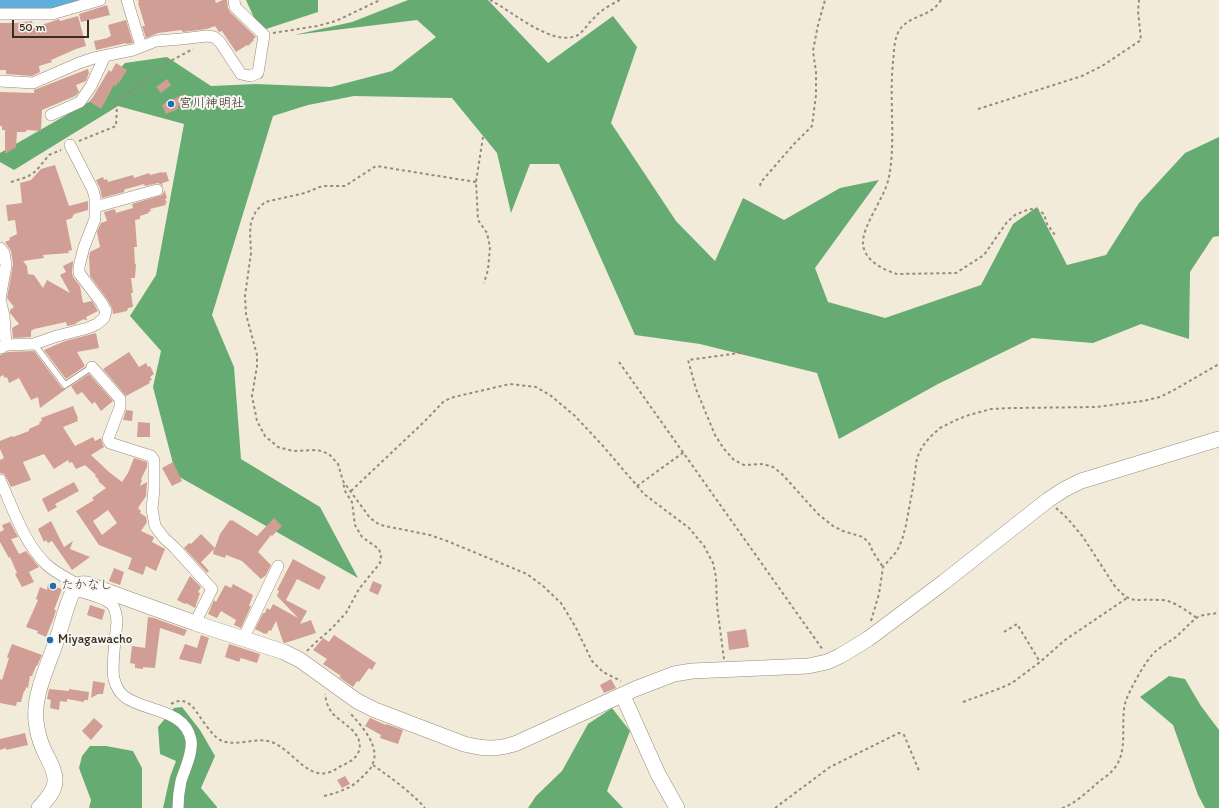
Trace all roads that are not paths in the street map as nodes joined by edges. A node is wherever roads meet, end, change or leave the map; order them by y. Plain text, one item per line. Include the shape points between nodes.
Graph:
1 (100, 0) edge
2 (127, 0) edge
3 (234, 0) edge
4 (0, 14) edge
5 (141, 46) junction
6 (105, 56) junction
7 (0, 81) edge
8 (51, 115) dead end
9 (70, 145) road end
10 (157, 190) dead end
11 (95, 207) junction
12 (0, 248) edge
13 (34, 344) junction
14 (3, 347) edge
15 (92, 367) joint
16 (1219, 439) edge
17 (0, 480) edge
18 (278, 566) dead end
19 (76, 587) junction
20 (195, 623) junction
21 (243, 639) junction
22 (629, 692) junction
23 (39, 808) edge
24 (178, 808) edge
25 (677, 808) edge

1 - 4 street via 52,14
2 - 5 street
3 - 5 street via 236,7 264,35 258,73 250,76 240,74 220,42 214,37 156,40
5 - 6 street
6 - 7 street via 79,63 33,83
6 - 8 street via 91,86 80,102
9 - 11 street via 93,190
10 - 11 street
11 - 13 street via 95,219 84,248 79,273 101,302 106,312 104,318 88,328
12 - 14 street via 4,253 6,265 0,299 4,316
13 - 14 street
13 - 15 lane via 65,386
15 - 20 street via 120,399 120,407 108,439 110,443 151,456 154,460 152,509 155,526 212,589
16 - 22 street via 1081,481 1064,489 868,639 831,660 808,666 692,670 674,674
17 - 19 street via 30,546 47,565
18 - 21 street
19 - 20 street via 82,583 87,584
19 - 23 street via 71,595 36,705 38,736 50,762 55,782 53,790
19 - 24 street via 103,599 113,606 116,613 113,678 117,689 124,697 169,714 185,726 192,746 178,795
20 - 21 street
21 - 22 street via 300,660 356,701 375,710 477,747 504,748
22 - 25 street via 658,774

